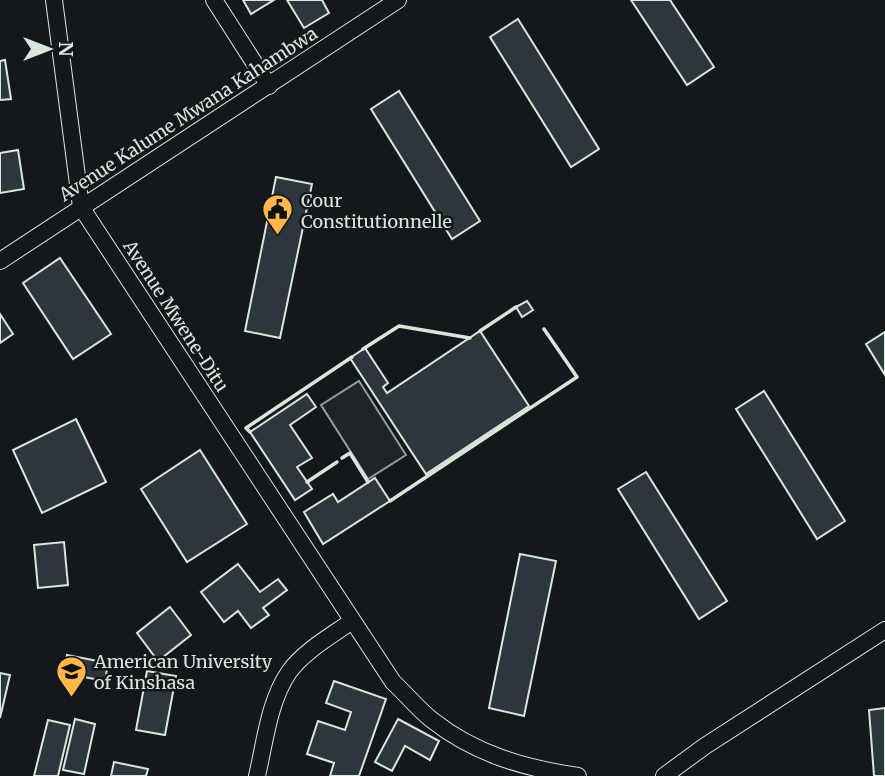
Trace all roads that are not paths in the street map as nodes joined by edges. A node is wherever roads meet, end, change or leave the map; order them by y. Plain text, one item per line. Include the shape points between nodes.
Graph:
1 (54, 0) edge
2 (214, 0) edge
3 (398, 0) edge
4 (269, 86) junction
5 (81, 207) junction
6 (0, 261) edge
7 (352, 621) junction
8 (885, 630) edge
9 (257, 776) edge
10 (578, 776) edge
11 (664, 776) edge

1 - 5 street, Avenue Mwene-Ditu
2 - 4 street
3 - 4 street, Avenue Kalume Mwana Kahambwa
4 - 5 street, Avenue Kalume Mwana Kahambwa
5 - 6 street, Avenue Kalume Mwana Kahambwa
5 - 7 street, Avenue Mwene-Ditu
7 - 9 street via 290,671 278,692
7 - 10 street, Avenue Mwene-Ditu via 393,682 430,719 460,740 496,758
8 - 11 street

